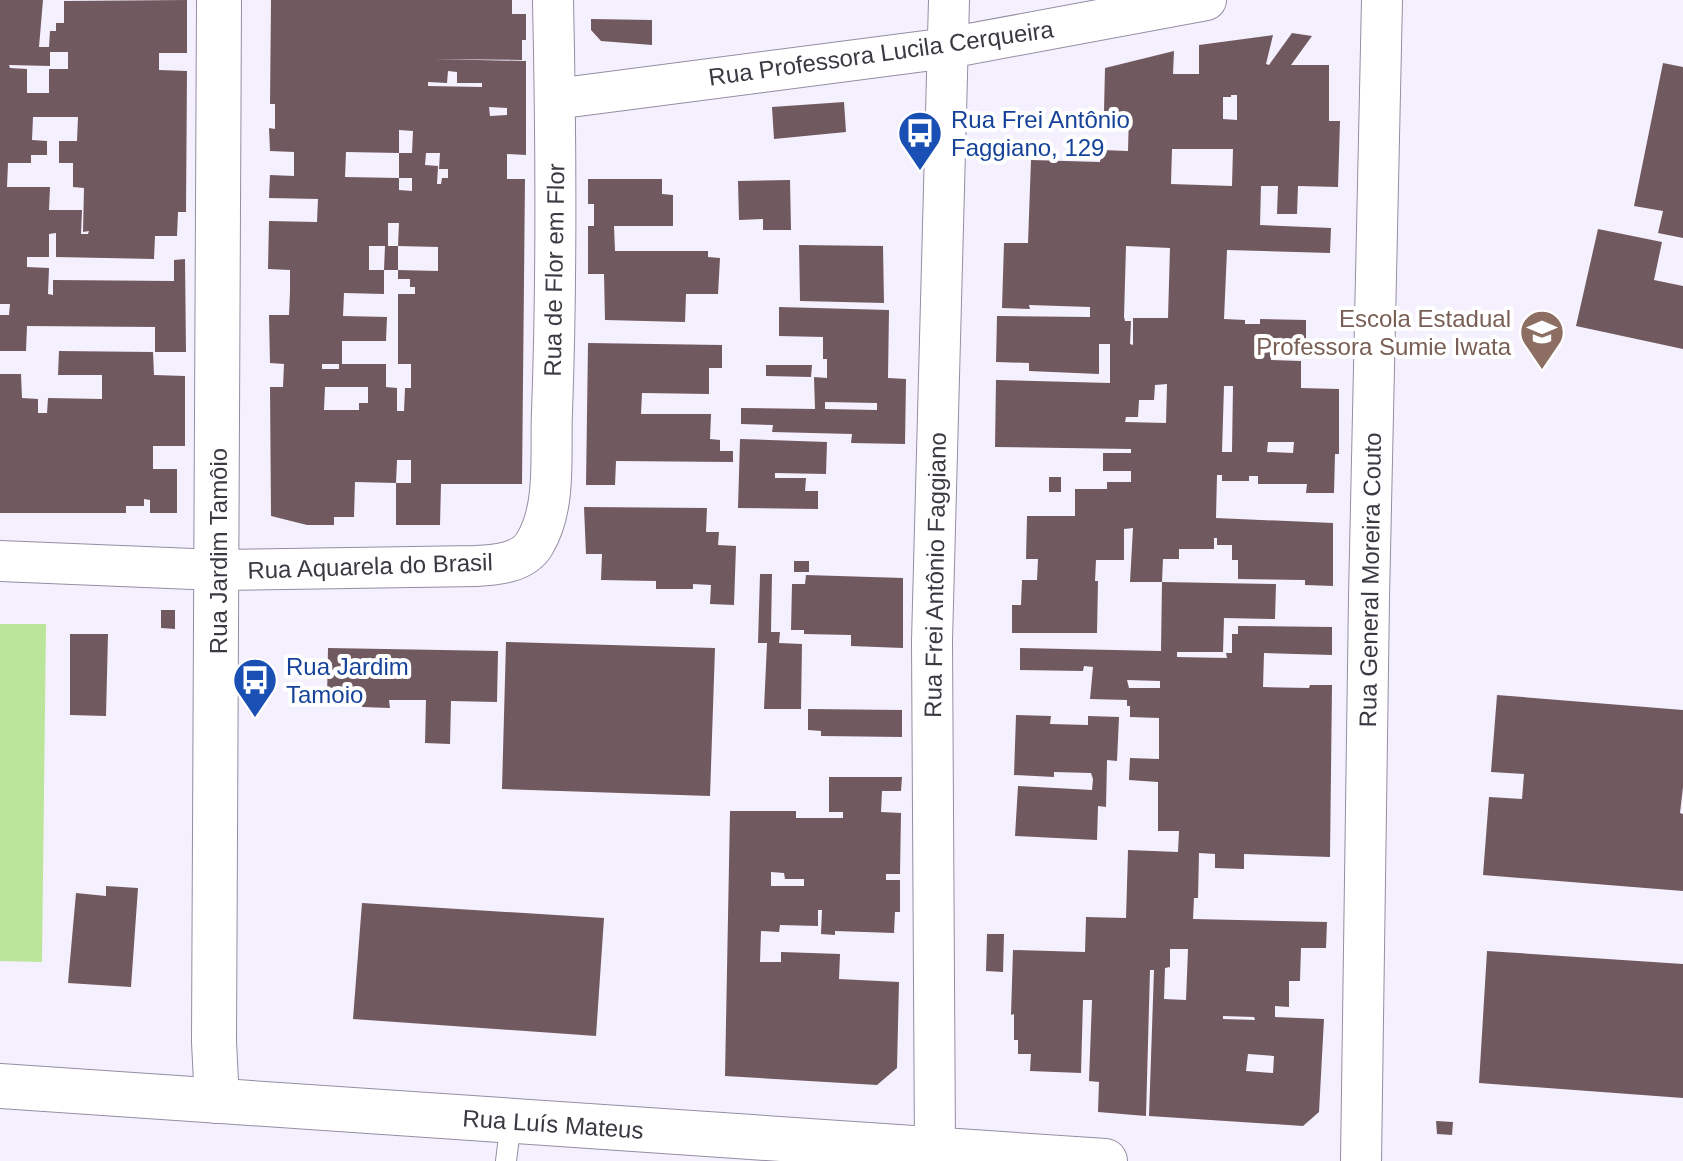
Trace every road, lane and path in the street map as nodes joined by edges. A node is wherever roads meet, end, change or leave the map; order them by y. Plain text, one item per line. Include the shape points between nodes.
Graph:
1 (219, 0) edge
2 (553, 0) edge
3 (949, 0) edge
4 (1206, 0) edge
5 (1382, 0) edge
6 (948, 48) junction
7 (555, 99) junction
8 (538, 538) joint
9 (0, 561) edge
10 (217, 570) junction
11 (0, 1086) edge
12 (217, 1101) junction
13 (508, 1141) edge
14 (916, 1153) edge
15 (1105, 1161) edge
16 (1361, 1161) edge

1 - 10 street, Rua Jardim Tamôio
2 - 7 street, Rua de Flor em Flor
3 - 6 street, Rua Frei Antônio Faggiano
4 - 6 street, Rua Professora Lucila Cerqueira
5 - 16 street, Rua General Moreira Couto
6 - 7 street, Rua Professora Lucila Cerqueira
6 - 14 street, Rua Frei Antônio Faggiano
7 - 8 street, Rua de Flor em Flor via 555,338 548,515
8 - 10 street, Rua Aquarela do Brasil via 527,552 499,565
9 - 10 street, Rua Aquarela do Brasil
10 - 12 street, Rua Jardim Tamôio
11 - 12 street, Rua Luís Mateus
12 - 13 street, Rua Luís Mateus
13 - 14 street, Rua Luís Mateus
14 - 15 street, Rua Luís Mateus

